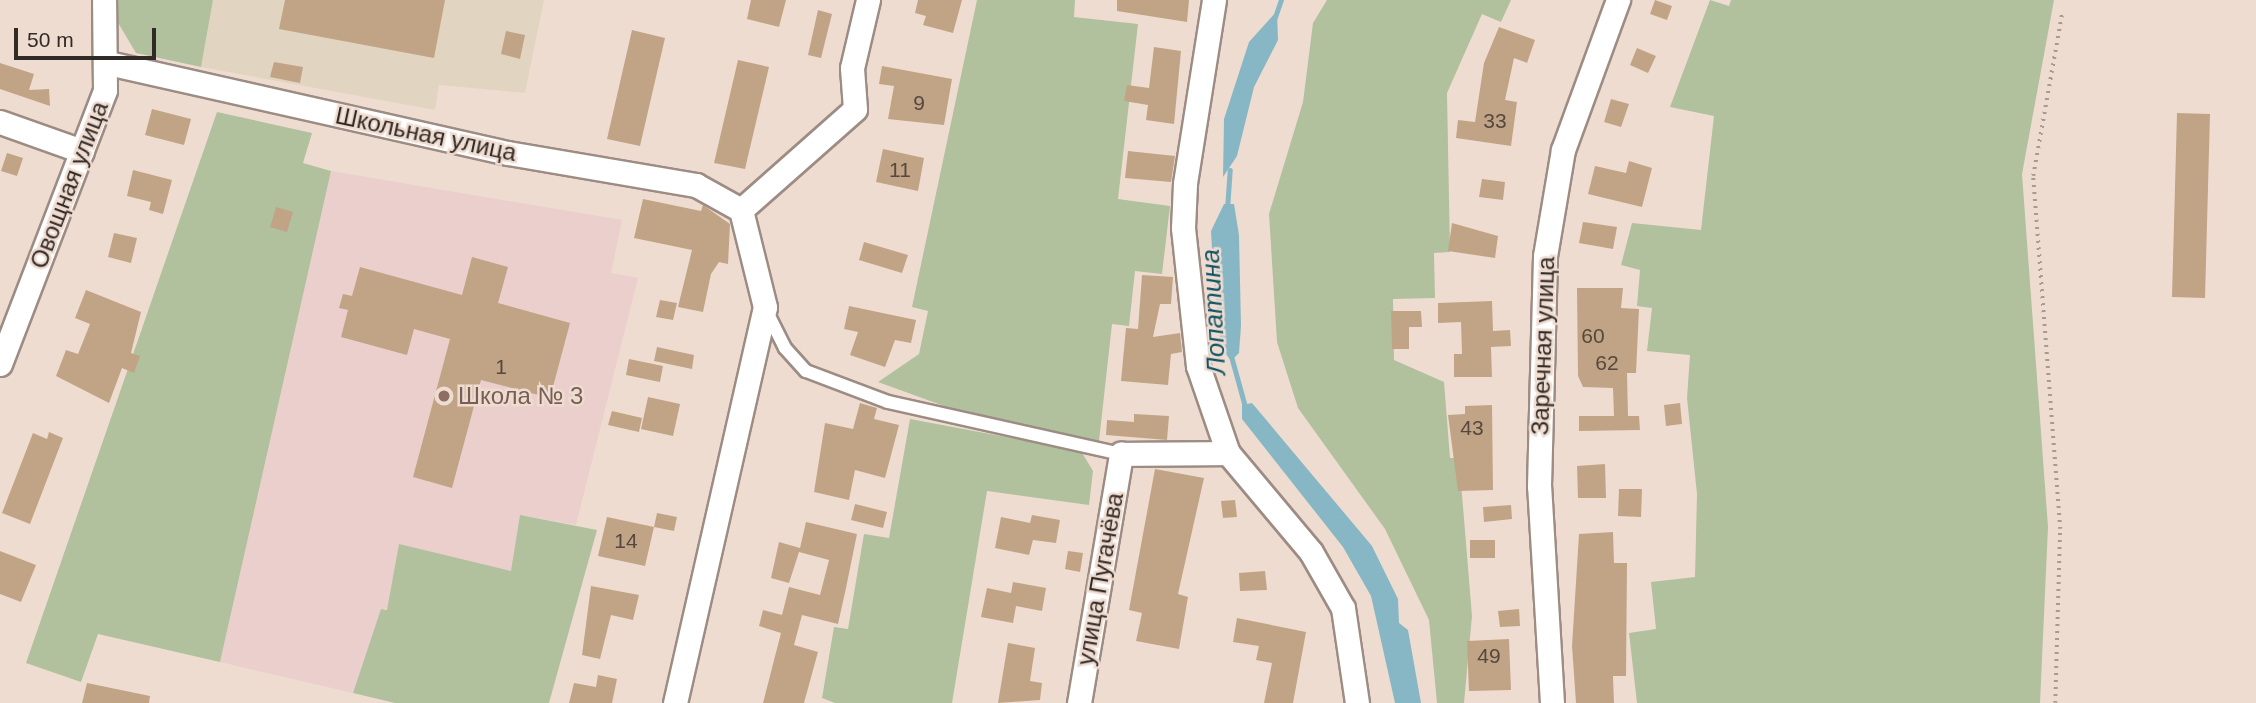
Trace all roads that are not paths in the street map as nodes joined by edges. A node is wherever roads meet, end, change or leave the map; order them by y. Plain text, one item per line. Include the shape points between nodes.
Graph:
1 (104, 0) edge
2 (868, 0) edge
3 (1214, 0) edge
4 (1618, 0) edge
5 (108, 63) junction
6 (0, 122) edge
7 (82, 151) junction
8 (741, 210) junction
9 (765, 307) junction
10 (0, 364) edge
11 (1228, 453) junction
12 (1121, 454) junction
13 (675, 703) edge
14 (1079, 703) edge
15 (1357, 703) edge
16 (1552, 703) edge

1 - 5 street, Овощная улица
2 - 8 street via 852,68 855,109
3 - 11 street via 1191,125 1183,228 1198,366
4 - 16 street, Заречная улица via 1563,150 1545,256 1539,486
5 - 7 street, Овощная улица via 105,90
5 - 8 street, Школьная улица via 508,153 696,185
6 - 7 street
7 - 10 street, Овощная улица
8 - 9 street
9 - 12 lane via 785,348 806,371 888,402
9 - 13 street
11 - 12 street
11 - 15 street via 1272,501 1332,586 1350,631
12 - 14 street, улица Пугачёва

